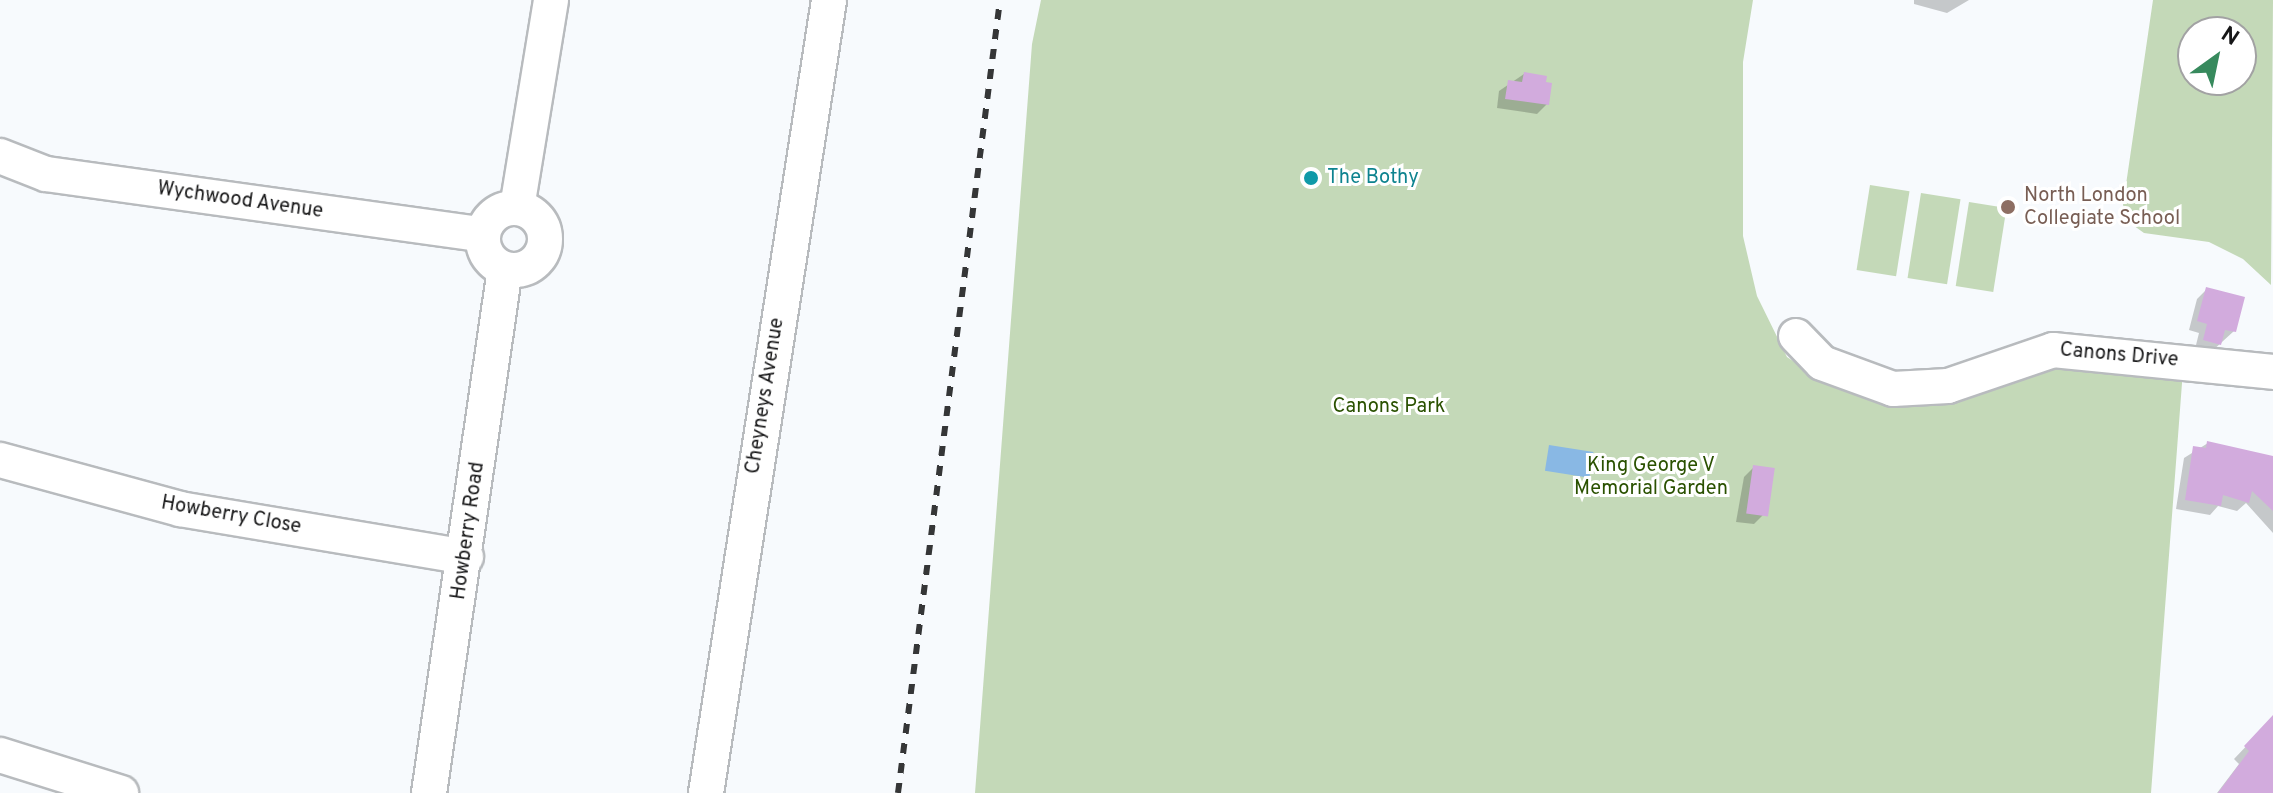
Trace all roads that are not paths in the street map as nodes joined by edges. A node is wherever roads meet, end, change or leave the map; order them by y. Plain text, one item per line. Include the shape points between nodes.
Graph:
1 (551, 0) edge
2 (829, 0) edge
3 (0, 156) edge
4 (517, 208) junction
5 (483, 235) junction
6 (505, 269) junction
7 (1796, 336) dead end
8 (2273, 372) edge
9 (0, 460) edge
10 (466, 557) junction
11 (0, 755) edge
12 (121, 793) edge
13 (429, 793) edge
14 (706, 793) edge

1 - 4 street
2 - 14 street, Cheyneys Avenue
3 - 5 street, Wychwood Avenue via 46,174
4 - 5 street via 491,218
4 - 6 street via 542,225 545,245 526,268
5 - 6 street via 486,252
6 - 10 street, Howberry Road
7 - 8 street, Canons Drive via 1822,363 1893,389 1948,386 2053,350
9 - 10 street, Howberry Close via 180,509
10 - 13 street, Howberry Road
11 - 12 street

